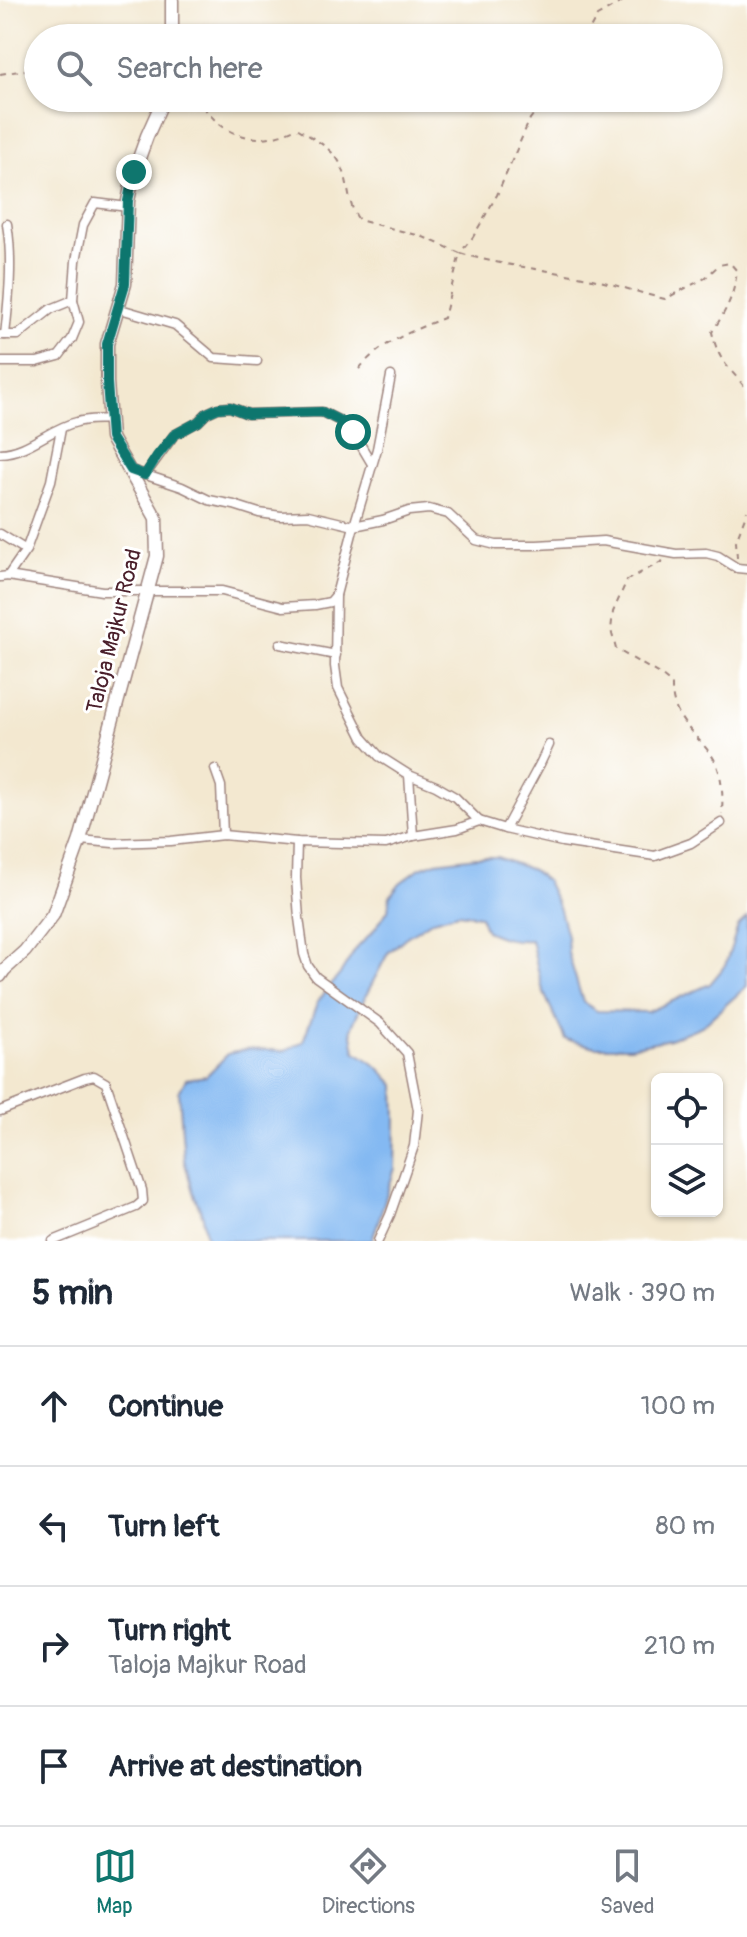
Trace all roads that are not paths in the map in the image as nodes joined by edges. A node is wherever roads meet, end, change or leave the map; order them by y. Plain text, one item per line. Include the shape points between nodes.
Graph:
1 (172, 0) edge
2 (172, 24) edge
3 (158, 112) edge
4 (128, 207) junction
5 (7, 224) dead end
6 (73, 300) junction
7 (117, 308) junction
8 (3, 335) edge
9 (257, 361) dead end
10 (0, 362) edge
11 (391, 376) dead end
12 (109, 419) junction
13 (61, 429) junction
14 (0, 453) edge
15 (372, 464) junction
16 (131, 470) junction
17 (145, 475) junction
18 (354, 526) junction
19 (0, 534) edge
20 (26, 550) junction
21 (742, 568) edge
22 (4, 577) edge
23 (148, 591) junction
24 (336, 595) junction
25 (280, 644) dead end
26 (336, 655) junction
27 (549, 745) dead end
28 (215, 769) dead end
29 (409, 775) junction
30 (479, 821) junction
31 (721, 823) road end
32 (505, 829) junction
33 (223, 835) junction
34 (413, 836) junction
35 (80, 840) junction
36 (297, 842) junction
37 (0, 976) edge
38 (0, 1111) edge
39 (53, 1241) edge
40 (378, 1241) edge

1 - 2 street
3 - 4 street, Taloja Majkur Road via 134,172
4 - 6 street via 95,203 83,225
4 - 7 street, Taloja Majkur Road via 125,284
5 - 8 street via 9,302
6 - 8 street via 51,309 18,335
6 - 10 street via 79,322 59,356
7 - 9 street via 175,325 214,358
7 - 12 street, Taloja Majkur Road via 107,344
11 - 15 street
12 - 13 street
12 - 16 street, Taloja Majkur Road via 111,438
13 - 14 street
13 - 20 street via 51,481
15 - 17 street via 353,432 322,412 248,414 230,407 207,413 174,435
15 - 18 street
16 - 17 street
16 - 23 street, Taloja Majkur Road via 156,518 157,556
17 - 18 street via 259,513 308,515
18 - 21 street via 429,509 448,514 476,540 496,545 603,541 676,554 706,553
18 - 24 street
19 - 20 street
20 - 22 street
22 - 23 street via 102,591
23 - 24 street via 222,591 283,607 330,602
23 - 35 street, Taloja Majkur Road
24 - 26 street
25 - 26 street
26 - 29 street via 338,688 363,738
27 - 32 street
28 - 33 street
29 - 30 street via 455,797
29 - 34 street
30 - 32 street
30 - 34 street
31 - 32 street via 691,843 655,856
33 - 35 street via 171,841
33 - 36 street
34 - 36 street via 386,844
35 - 37 street, Taloja Majkur Road via 53,915
36 - 40 street via 300,930 308,966 380,1023 407,1053 418,1110 414,1146
38 - 39 street via 85,1078 94,1076 106,1083 143,1201

